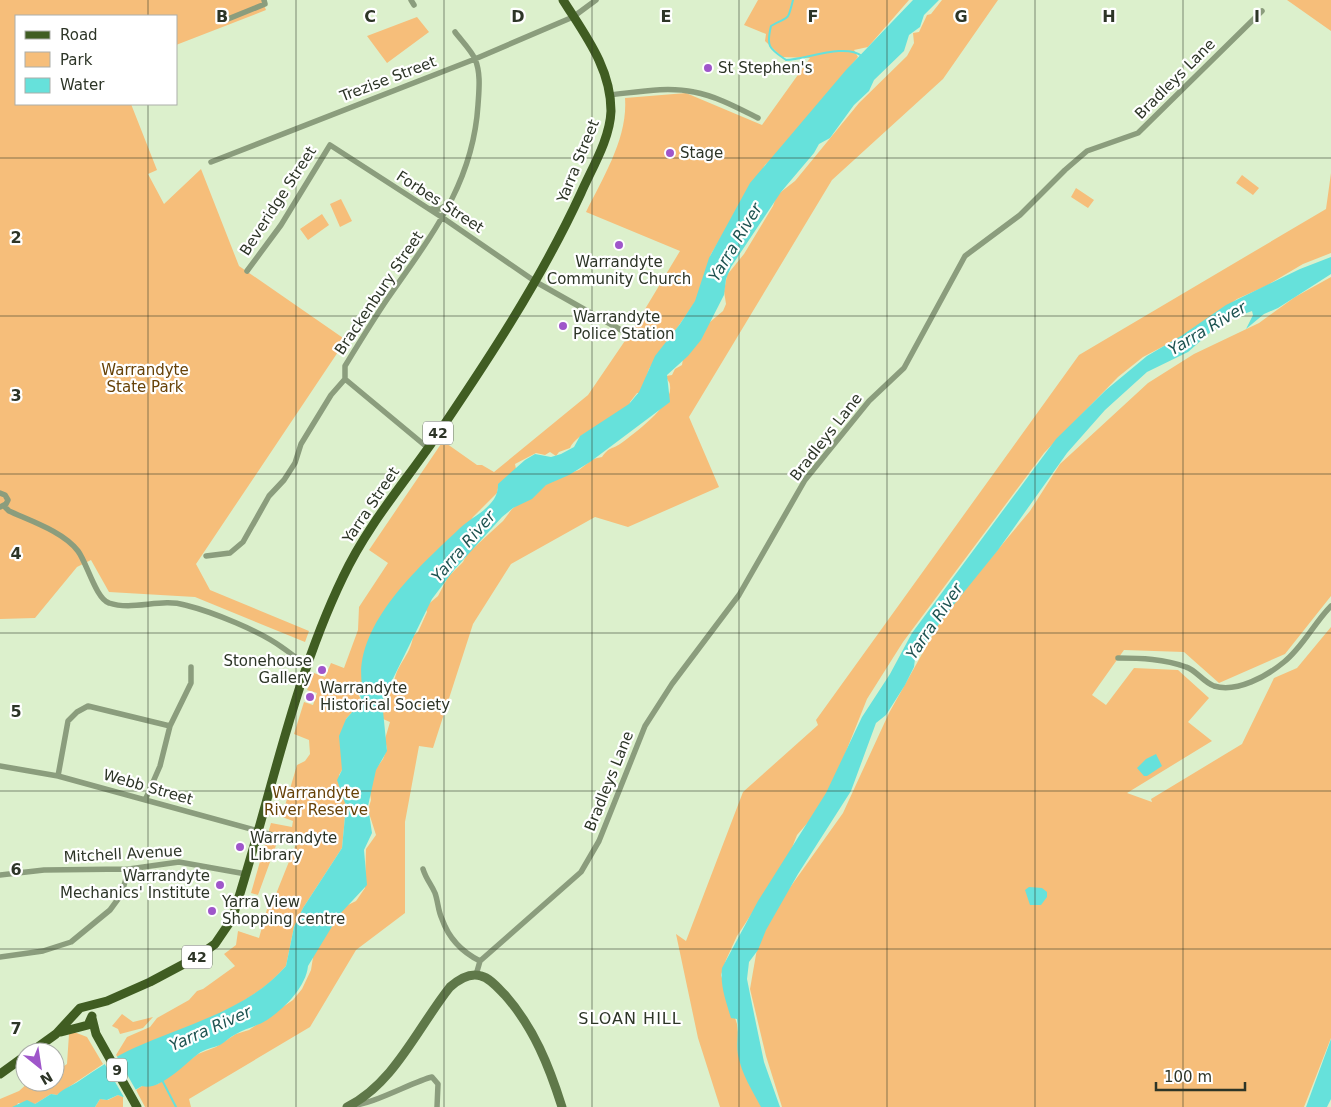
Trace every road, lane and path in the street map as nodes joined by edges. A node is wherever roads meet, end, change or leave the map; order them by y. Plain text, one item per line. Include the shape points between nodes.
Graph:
1 (264, 0) edge
2 (563, 0) edge
3 (596, 0) edge
4 (1262, 11) dead end
5 (573, 17) junction
6 (223, 21) dead end
7 (454, 32) dead end
8 (475, 59) junction
9 (610, 95) junction
10 (758, 118) dead end
11 (330, 145) joint
12 (210, 162) dead end
13 (451, 202) junction
14 (428, 208) junction
15 (443, 218) junction
16 (247, 271) dead end
17 (536, 282) junction
18 (628, 334) dead end
19 (345, 379) junction
20 (428, 448) junction
21 (0, 493) edge
22 (2, 506) edge
23 (206, 556) dead end
24 (1331, 606) edge
25 (1118, 658) dead end
26 (308, 664) junction
27 (191, 667) dead end
28 (170, 726) junction
29 (0, 766) edge
30 (58, 776) junction
31 (146, 798) junction
32 (258, 832) junction
33 (287, 839) dead end
34 (129, 869) junction
35 (423, 869) dead end
36 (246, 874) junction
37 (0, 875) edge
38 (0, 957) edge
39 (480, 961) junction
40 (476, 975) junction
41 (107, 1001) junction
42 (84, 1008) junction
43 (74, 1014) junction
44 (92, 1018) junction
45 (81, 1026) junction
46 (56, 1034) junction
47 (96, 1034) junction
48 (45, 1042) edge
49 (15, 1063) edge
50 (0, 1074) edge
51 (349, 1106) edge
52 (138, 1107) edge
53 (437, 1107) edge
54 (562, 1107) edge

1 - 6 street via 265,4
2 - 5 main road, Yarra Street / 42
3 - 5 street, Trezise Street
4 - 39 street, Bradleys Lane via 1138,134 1087,151 1020,215 965,256 904,368 869,401 805,480 739,595 644,726 599,841 581,872
5 - 8 street, Trezise Street
5 - 9 main road, Yarra Street / 42 via 605,70
7 - 8 street
8 - 12 street, Trezise Street
8 - 13 street, Brackenbury Street via 479,89 474,141 466,170
9 - 10 street via 660,90 695,92
9 - 17 main road, Yarra Street / 42 via 611,114 601,148
11 - 14 street, Forbes Street
11 - 16 street, Beveridge Street via 281,225
13 - 14 street via 440,209
13 - 15 street, Brackenbury Street
14 - 15 street, Forbes Street
15 - 17 street, Forbes Street
15 - 19 street, Brackenbury Street via 345,366
17 - 18 street, Forbes Street
17 - 20 main road, Yarra Street / 42
19 - 20 street
19 - 23 street, Brackenbury Street via 331,395 301,444 295,463 269,496 243,542 230,553
20 - 26 main road, Yarra Street / 42 via 355,553
21 - 22 street via 7,497
22 - 26 street via 70,543 78,552 100,596 108,603 154,605 172,602 186,605 237,624
24 - 25 street via 1285,661 1258,679 1226,688 1213,685 1180,665 1145,658
26 - 32 main road, Yarra Street / 42
27 - 28 street via 191,683
28 - 30 street via 88,706 68,721
28 - 31 street via 160,766
29 - 30 street, Webb Street
30 - 31 street, Webb Street
31 - 32 street, Webb Street
32 - 33 street, Webb Street
32 - 36 main road, Yarra Street / 42
34 - 36 street, Mitchell Avenue via 184,862
34 - 37 street, Mitchell Avenue via 44,870
34 - 38 street via 121,895 110,910 71,942 43,952
35 - 39 street via 451,936 463,953
36 - 41 main road, Yarra Street / 42 via 232,919 215,944 172,971
39 - 40 street
40 - 51 main road via 458,980 450,987 386,1075 372,1090
40 - 54 main road via 498,987 519,1011 541,1048
41 - 42 main road, Yarra Street / 42
41 - 44 main road, Yarra Street / 42
42 - 43 main road
42 - 44 main road, 9 via 89,1010
43 - 45 main road via 75,1022
43 - 46 main road
44 - 45 main road via 88,1025
44 - 47 main road, 9
45 - 46 main road
45 - 47 main road
46 - 48 main road
47 - 52 main road, 9
49 - 50 main road
51 - 53 street via 361,1107 397,1095 432,1077 438,1084

